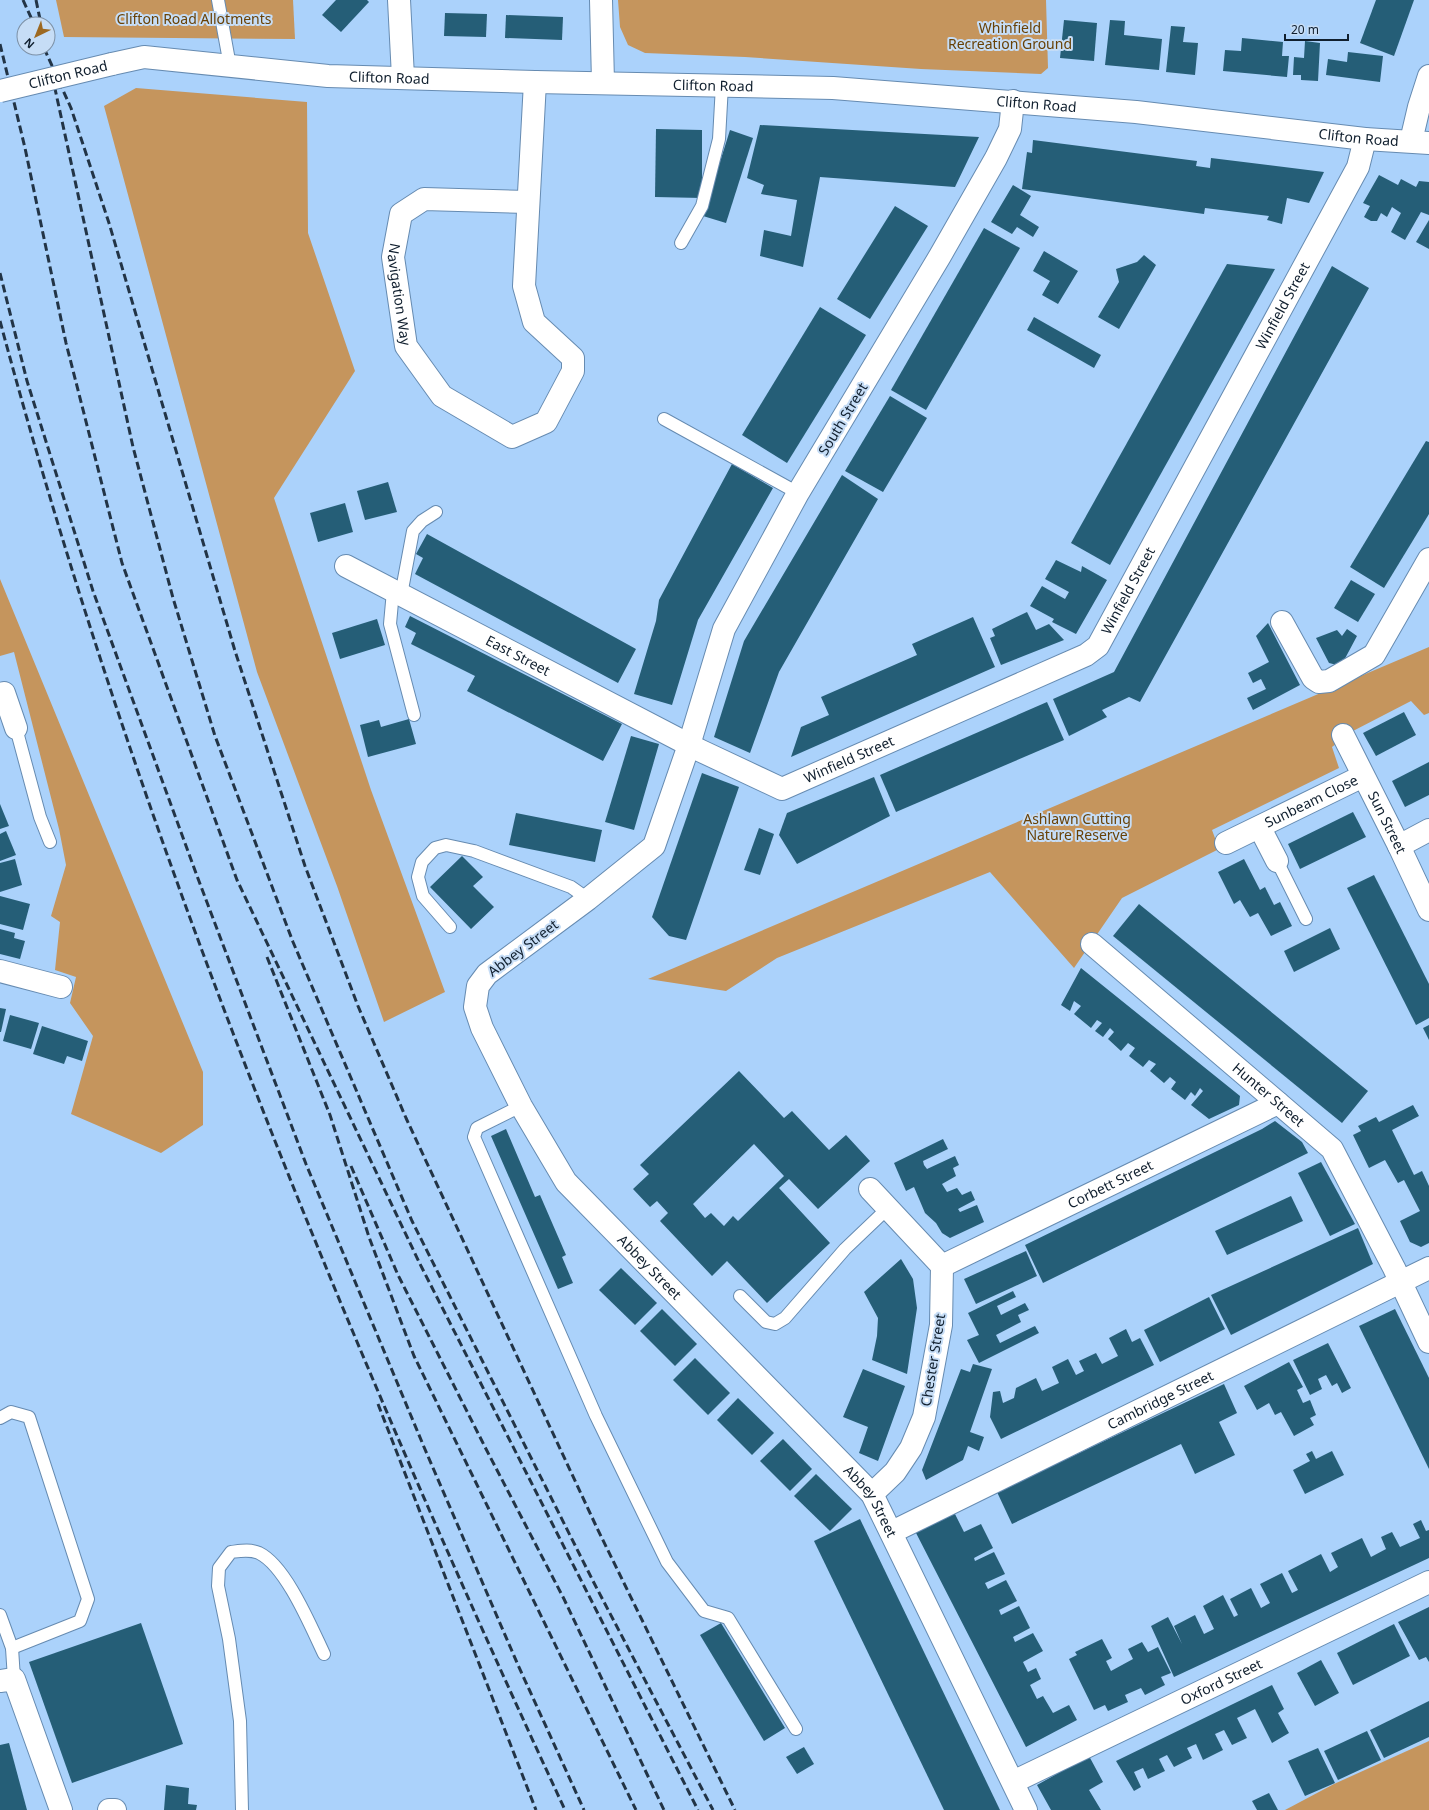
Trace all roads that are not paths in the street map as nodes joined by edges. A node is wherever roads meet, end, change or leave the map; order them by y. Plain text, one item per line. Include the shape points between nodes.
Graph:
1 (218, 0) edge
2 (399, 0) edge
3 (601, 0) edge
4 (230, 66) junction
5 (1429, 76) edge
6 (403, 77) junction
7 (534, 82) junction
8 (603, 82) junction
9 (722, 85) junction
10 (0, 91) edge
11 (1013, 101) junction
12 (1365, 139) junction
13 (1420, 142) edge
14 (528, 202) junction
15 (681, 243) dead end
16 (664, 418) dead end
17 (798, 493) junction
18 (436, 512) dead end
19 (1429, 559) edge
20 (346, 566) dead end
21 (397, 593) junction
22 (1282, 622) dead end
23 (1, 690) edge
24 (414, 715) dead end
25 (16, 728) joint
26 (1343, 735) dead end
27 (690, 745) junction
28 (1363, 776) junction
29 (1260, 828) junction
30 (1429, 830) edge
31 (50, 842) dead end
32 (1226, 843) dead end
33 (1399, 846) junction
34 (1277, 861) joint
35 (588, 899) junction
36 (1429, 910) edge
37 (1306, 919) dead end
38 (450, 927) dead end
39 (1092, 944) dead end
40 (0, 971) edge
41 (61, 987) dead end
42 (1278, 1103) junction
43 (521, 1106) junction
44 (870, 1189) dead end
45 (888, 1208) junction
46 (942, 1266) junction
47 (1429, 1268) edge
48 (1401, 1282) junction
49 (740, 1296) dead end
50 (1429, 1342) edge
51 (0, 1418) edge
52 (872, 1494) junction
53 (892, 1532) junction
54 (1429, 1582) edge
55 (0, 1615) edge
56 (12, 1648) junction
57 (324, 1654) dead end
58 (7, 1680) edge
59 (796, 1729) dead end
60 (1013, 1782) junction
61 (61, 1810) edge
62 (110, 1810) edge
63 (115, 1810) edge
64 (242, 1810) edge
65 (1026, 1810) edge

1 - 4 lane
2 - 6 street
3 - 8 street
4 - 6 street, Clifton Road via 328,76
4 - 10 street, Clifton Road, bridge via 144,57
5 - 13 street via 1419,107
6 - 7 street, Clifton Road
7 - 8 street, Clifton Road
7 - 14 street, Navigation Way
8 - 9 street, Clifton Road
9 - 11 street, Clifton Road via 833,88
9 - 15 lane via 719,139 702,206
11 - 12 street, Clifton Road via 1136,112
11 - 17 street, South Street via 1010,130 996,158
12 - 13 street, Clifton Road
12 - 27 street, Winfield Street via 1358,167 1098,646 1086,655 782,788
14 - 14 street, Navigation Way via 424,199 401,214 393,257 406,346 442,396 512,437 546,422 573,371 573,358 534,322 524,286
16 - 17 lane
17 - 27 street, South Street via 724,629
18 - 21 lane via 413,531
19 - 22 street via 1374,655 1329,681 1319,682 1313,678
20 - 21 street, East Street
21 - 24 lane via 390,624
21 - 27 street, East Street
23 - 25 street
25 - 31 lane via 40,817
26 - 28 street, Sun Street
27 - 35 street, Abbey Street via 654,846
28 - 29 street, Sunbeam Close
28 - 33 street, Sun Street
29 - 32 street, Sunbeam Close
29 - 34 street, Sunbeam Close
30 - 33 street
33 - 36 street, Sun Street
34 - 37 lane
35 - 38 lane via 570,887 474,851 446,845 435,848 422,862 418,876 423,896
35 - 43 street, Abbey Street via 487,974 478,986 476,1007 482,1028
39 - 42 street, Hunter Street
40 - 41 street
42 - 46 street, Corbett Street
42 - 48 street, Hunter Street via 1332,1149
43 - 52 street, Abbey Street via 566,1182
43 - 59 lane via 477,1128 474,1137 596,1416 667,1562 704,1611 728,1618
44 - 45 street
45 - 46 street
45 - 49 lane via 845,1249 785,1318 775,1324 766,1322
46 - 52 street, Chester Street via 941,1325 924,1417 911,1448 895,1472
47 - 48 street, Cambridge Street
48 - 50 street, Hunter Street
48 - 53 street, Cambridge Street
51 - 56 lane via 11,1412 29,1417 88,1599 80,1621
52 - 53 street, Abbey Street
53 - 60 street, Abbey Street
54 - 60 street, Oxford Street
55 - 56 lane
56 - 58 lane
57 - 64 lane via 296,1597 278,1569 259,1553 245,1550 231,1552 219,1568 218,1586 229,1639 240,1721
58 - 61 street
60 - 65 street, Abbey Street
62 - 63 street

